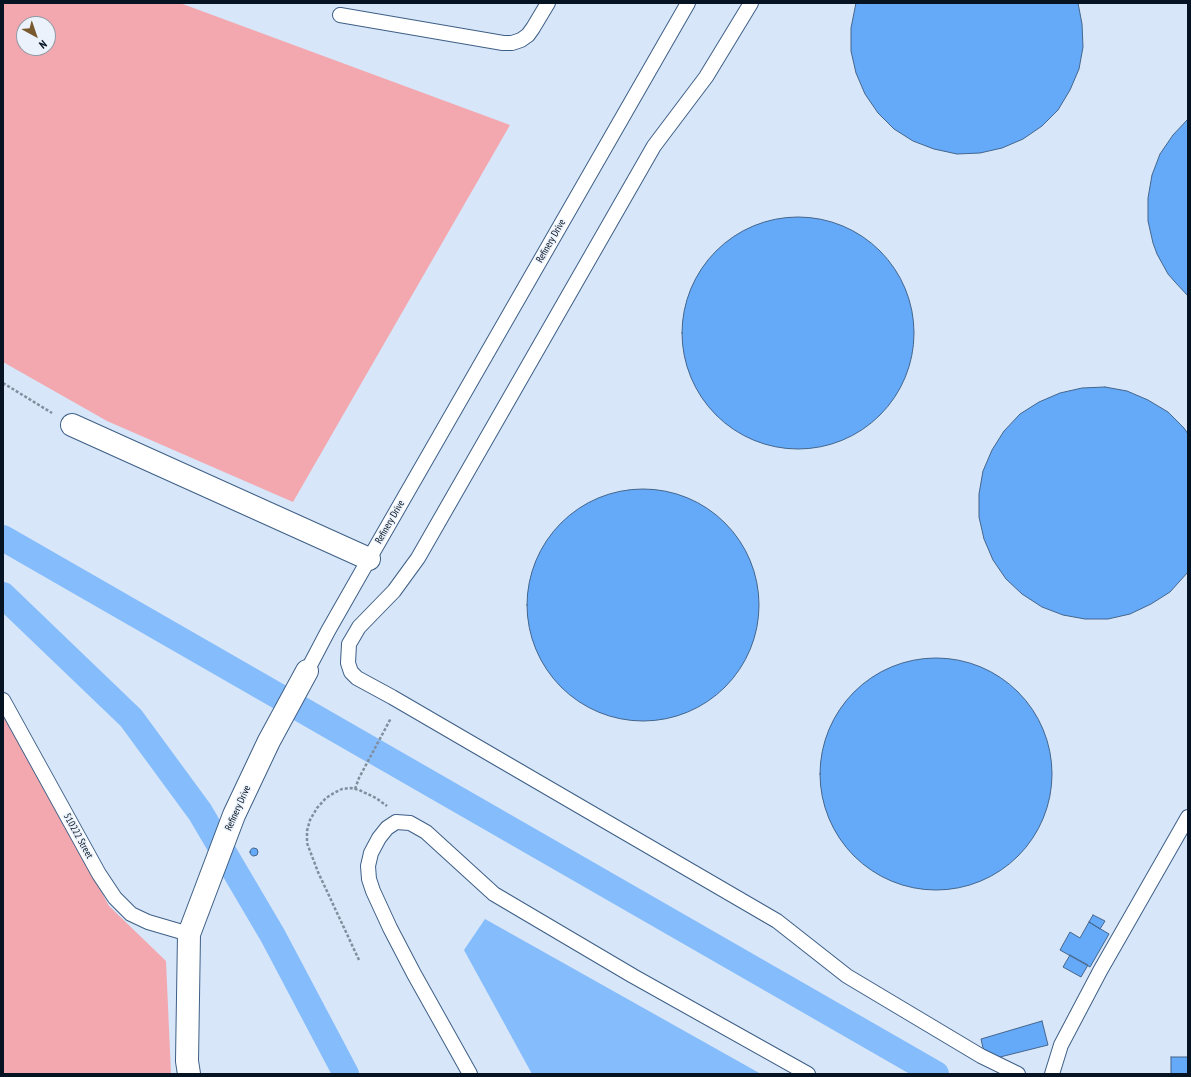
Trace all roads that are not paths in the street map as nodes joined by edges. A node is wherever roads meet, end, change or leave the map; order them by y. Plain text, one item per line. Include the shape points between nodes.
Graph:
1 (548, 3) edge
2 (688, 3) edge
3 (751, 3) edge
4 (340, 15) dead end
5 (72, 425) road end
6 (369, 559) junction
7 (307, 671) joint
8 (3, 700) edge
9 (1188, 817) edge
10 (190, 934) junction
11 (189, 1074) edge
12 (470, 1074) edge
13 (808, 1074) edge
14 (1018, 1074) edge
15 (1052, 1074) edge

1 - 4 lane via 528,35 512,43
2 - 6 lane, Refinery Drive
3 - 14 lane via 706,77 654,146 418,558 394,591 359,627 349,644 348,663 351,672 357,678 776,921 847,976 981,1056
5 - 6 street
6 - 7 lane, Refinery Drive
7 - 10 street, Refinery Drive via 269,741 234,815
8 - 10 lane, 510222 Street via 99,874 115,898 131,914 148,922
9 - 15 lane via 1100,971 1061,1045
10 - 11 street, Refinery Drive via 187,1061
12 - 13 lane via 394,934 369,879 371,853 387,828 396,822 410,823 426,832 494,894 633,976

